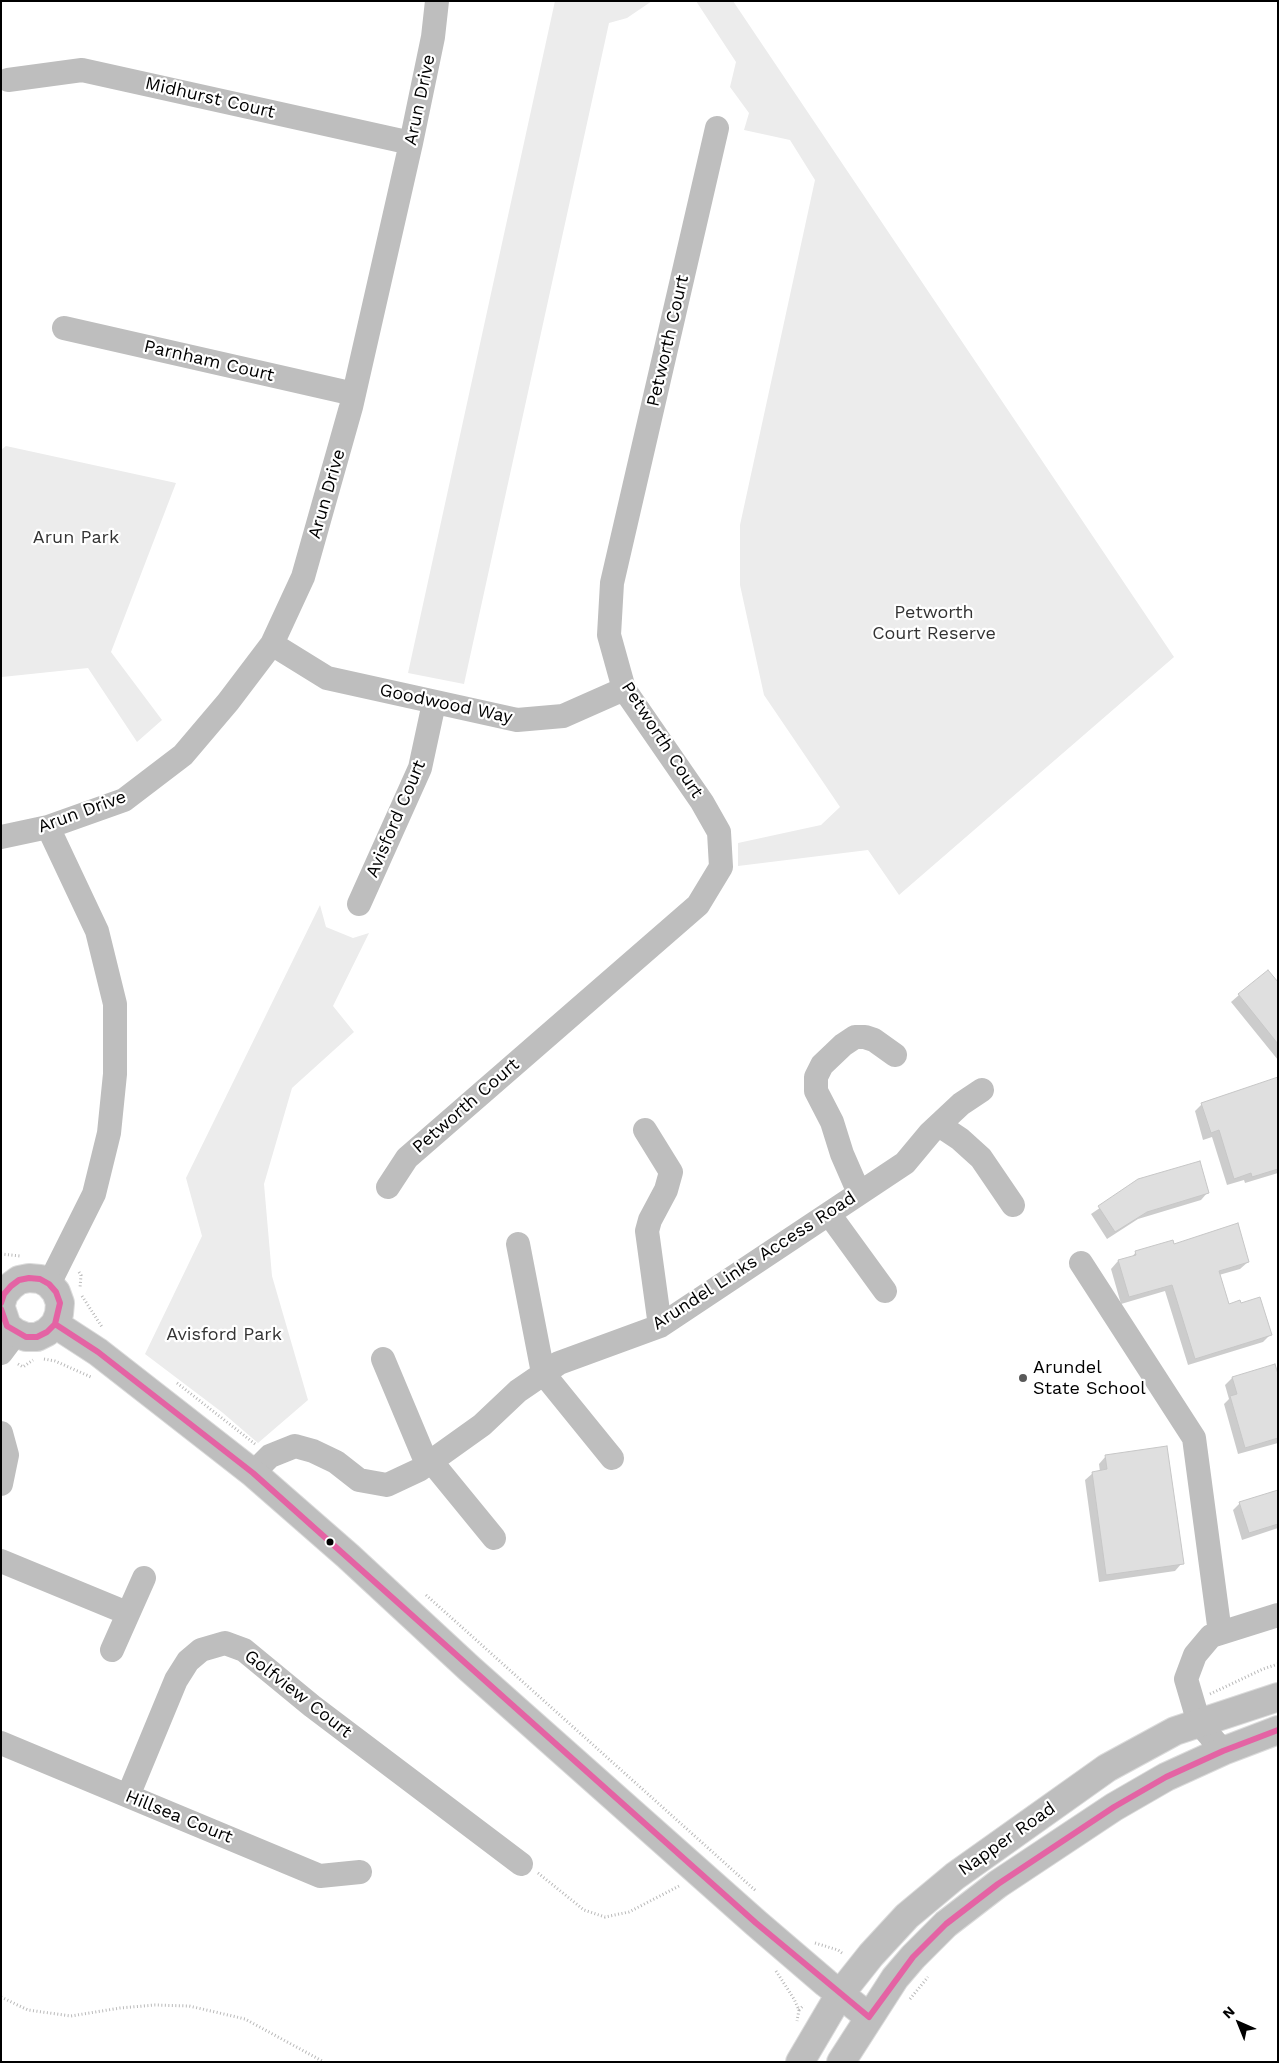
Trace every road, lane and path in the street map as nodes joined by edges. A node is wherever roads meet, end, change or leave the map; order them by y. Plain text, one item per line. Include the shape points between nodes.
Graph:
1 (437, 1) edge
2 (8, 80) dead end
3 (717, 128) dead end
4 (411, 143) junction
5 (64, 328) dead end
6 (354, 394) junction
7 (272, 644) junction
8 (624, 689) junction
9 (434, 703) junction
10 (48, 827) junction
11 (1, 837) edge
12 (359, 904) dead end
13 (895, 1054) dead end
14 (982, 1090) dead end
15 (938, 1125) junction
16 (645, 1130) dead end
17 (388, 1187) dead end
18 (859, 1193) junction
19 (1013, 1205) dead end
20 (829, 1214) junction
21 (518, 1244) dead end
22 (1081, 1263) dead end
23 (79, 1272) dead end
24 (49, 1284) junction
25 (885, 1291) dead end
26 (2, 1300) edge
27 (55, 1324) junction
28 (660, 1326) junction
29 (108, 1334) dead end
30 (8, 1343) edge
31 (383, 1359) dead end
32 (543, 1373) junction
33 (176, 1382) dead end
34 (1, 1433) edge
35 (612, 1458) dead end
36 (429, 1463) junction
37 (261, 1465) junction
38 (1, 1484) edge
39 (494, 1538) dead end
40 (1, 1561) edge
41 (144, 1578) dead end
42 (422, 1591) dead end
43 (127, 1612) junction
44 (1278, 1615) edge
45 (1220, 1633) junction
46 (112, 1650) dead end
47 (1278, 1697) edge
48 (1199, 1723) junction
49 (1278, 1730) edge
50 (1, 1743) edge
51 (1224, 1751) junction
52 (128, 1796) junction
53 (521, 1864) joint
54 (360, 1872) dead end
55 (701, 1874) junction
56 (759, 1893) dead end
57 (810, 1939) dead end
58 (842, 1953) dead end
59 (840, 1994) junction
60 (1, 1997) edge
61 (804, 2005) dead end
62 (799, 2010) dead end
63 (869, 2017) junction
64 (324, 2062) edge
65 (800, 2062) edge
66 (841, 2062) edge

1 - 4 street, Arun Drive via 433,37
2 - 4 street, Midhurst Court via 82,70
3 - 8 street, Petworth Court via 612,583 609,635
4 - 6 street, Arun Drive
5 - 6 street, Parnham Court
6 - 7 street, Arun Drive via 304,577
7 - 9 street, Goodwood Way via 327,678
7 - 10 street, Arun Drive via 183,755 124,800
8 - 9 street, Goodwood Way via 563,716 518,720
8 - 17 street, Petworth Court via 719,832 721,867 698,904 407,1158
9 - 12 street, Avisford Court via 420,768
10 - 11 street, Arun Drive
10 - 24 street via 97,931 115,1004 115,1074 109,1133 94,1194
13 - 18 street via 874,1040 855,1037 822,1065 816,1077 816,1091 832,1122
14 - 15 street, Arundel Links Access Road
15 - 18 street, Arundel Links Access Road via 905,1163
15 - 19 street via 981,1158
16 - 28 street via 671,1172 647,1231
18 - 20 street, Arundel Links Access Road
20 - 25 street
20 - 28 street, Arundel Links Access Road
21 - 32 street
22 - 45 street via 1194,1438
23 - 29 path via 82,1275 79,1285 82,1295
24 - 26 main road via 30,1278 10,1286
24 - 27 main road via 60,1303 60,1314
26 - 30 main road
27 - 30 main road via 47,1332
27 - 37 main road
28 - 32 street, Arundel Links Access Road via 558,1362
31 - 36 street
32 - 35 street
32 - 36 street, Arundel Links Access Road via 518,1391 482,1425
33 - 37 path
34 - 38 street via 7,1455
36 - 37 street, Arundel Links Access Road via 387,1485 359,1480 336,1462 295,1446
36 - 39 street
37 - 55 main road
40 - 43 street
41 - 43 street
42 - 56 path
43 - 46 street
44 - 45 street
45 - 48 street via 1211,1636 1195,1655 1186,1679
47 - 48 main road, Napper Road
48 - 51 street
48 - 59 main road, Napper Road via 1175,1731 1107,1768 955,1876 907,1916
49 - 51 main road, Napper Road
50 - 52 street, Hillsea Court
51 - 63 main road, Napper Road via 1166,1777 1114,1807 998,1884 946,1924 913,1957
52 - 53 street, Golfview Court via 176,1680 188,1661 201,1650 226,1643 245,1652
52 - 54 street, Hillsea Court via 320,1876
53 - 55 path via 545,1878 584,1910 605,1917 629,1912
55 - 59 main road
57 - 58 path
59 - 63 main road
59 - 65 main road, Napper Road
60 - 64 path via 28,2010 71,2016 154,2005 189,2006 246,2019
61 - 62 path
63 - 66 main road, Napper Road

